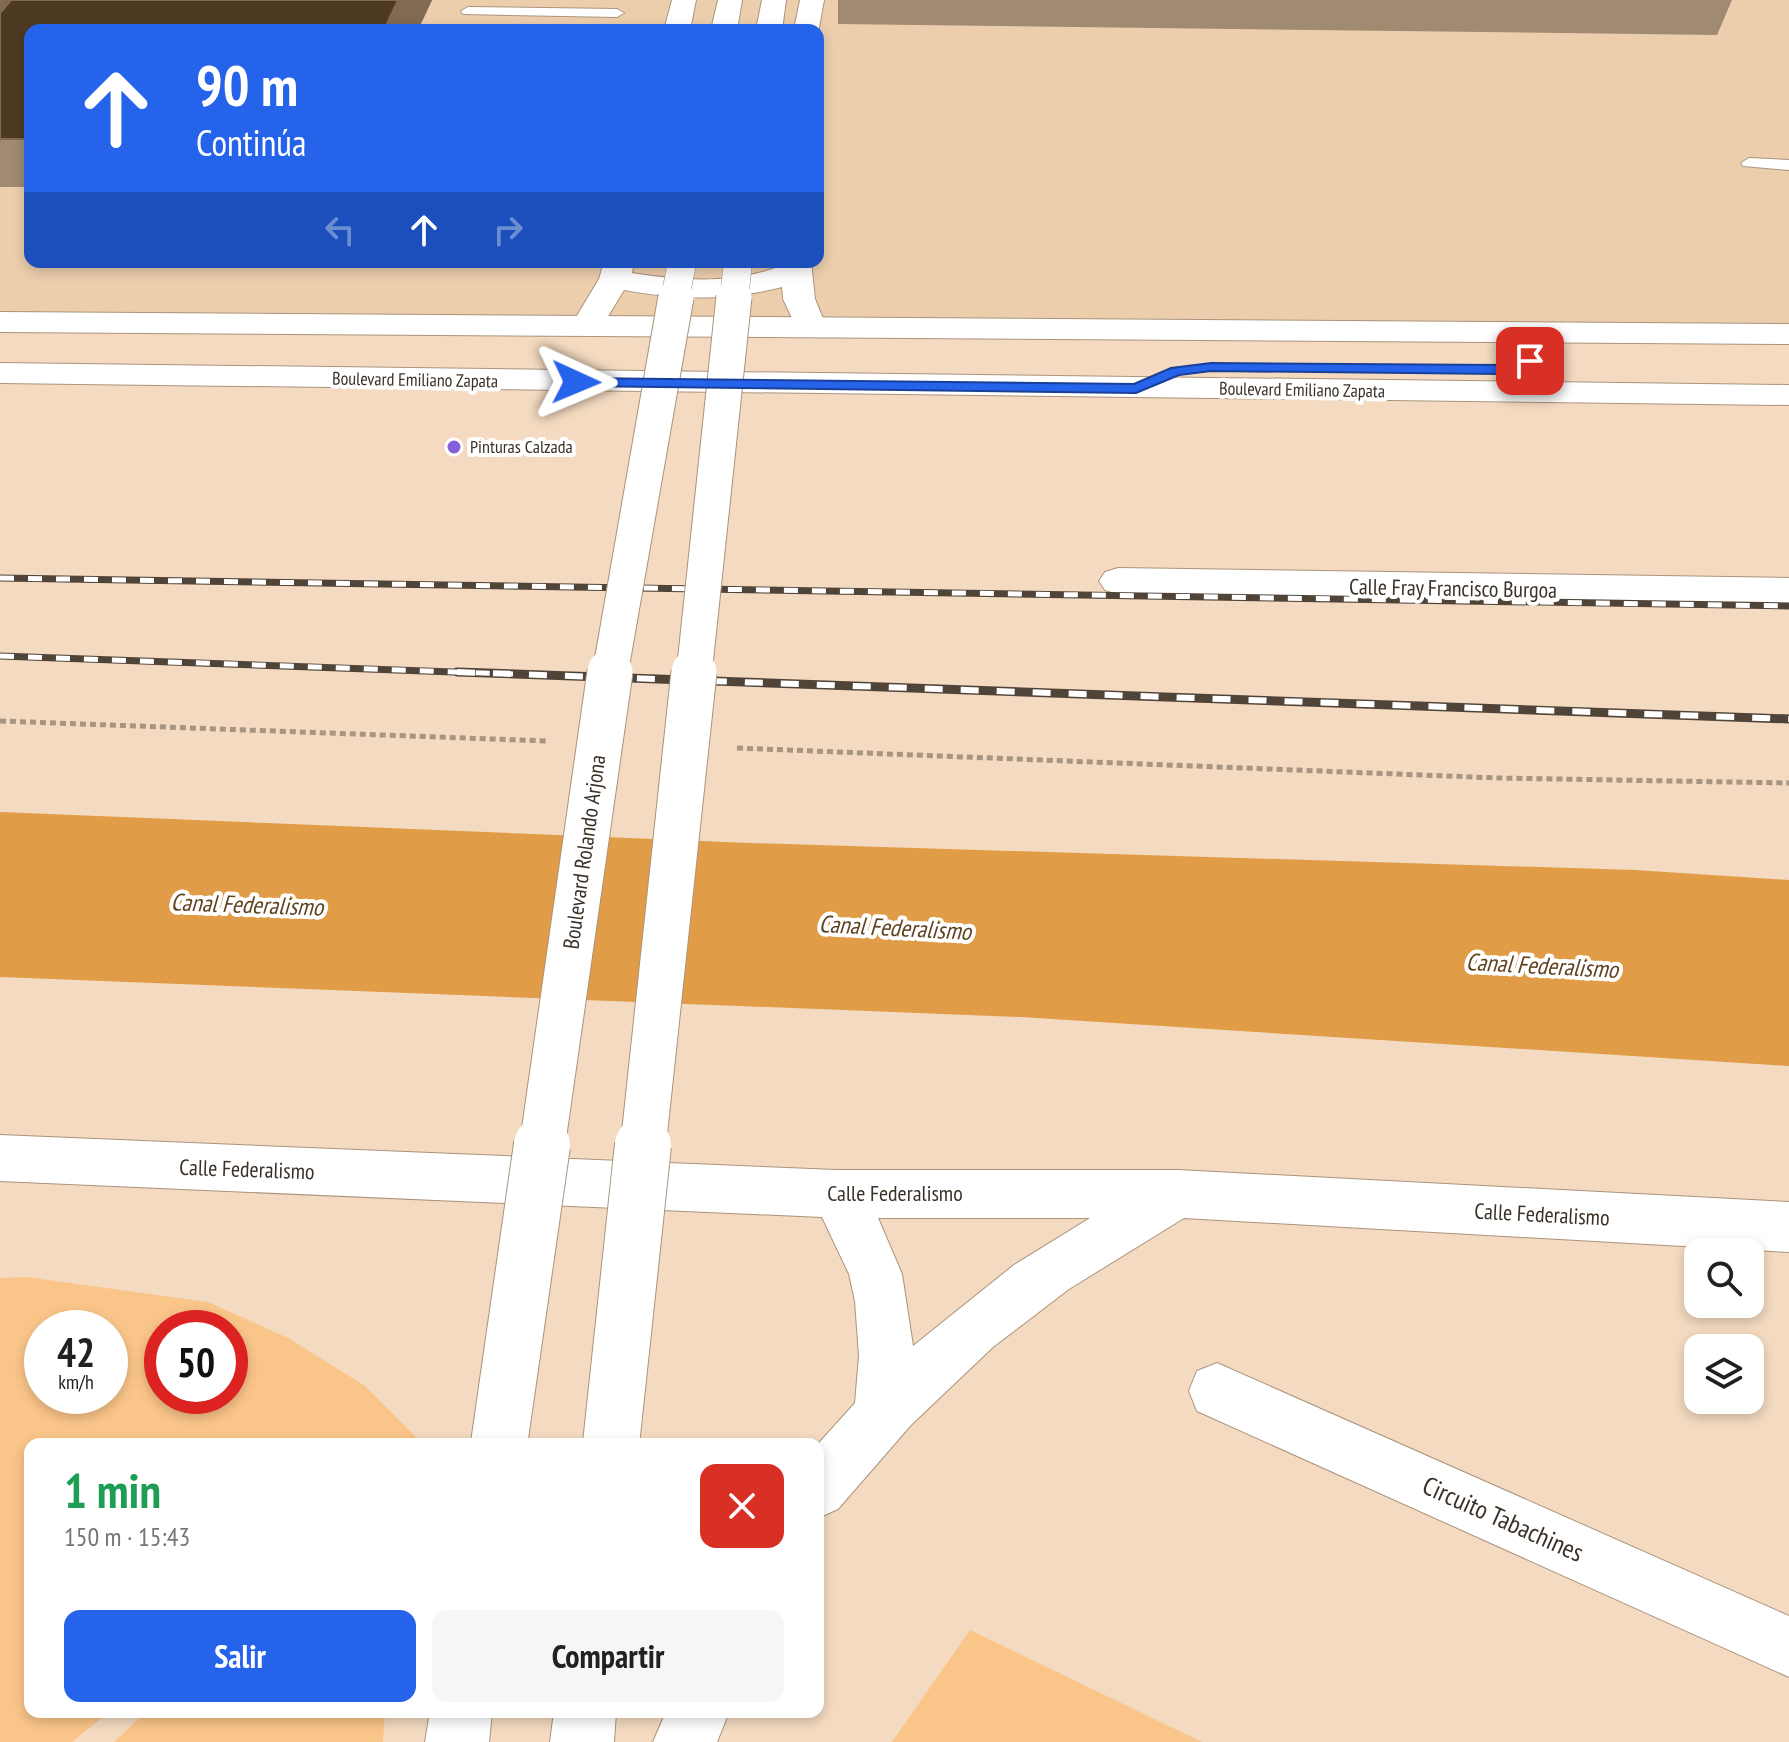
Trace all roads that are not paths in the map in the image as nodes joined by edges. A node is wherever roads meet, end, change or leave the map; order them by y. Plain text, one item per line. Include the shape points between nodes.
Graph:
1 (684, 0) edge
2 (730, 0) edge
3 (774, 0) edge
4 (812, 0) edge
5 (470, 6) edge
6 (618, 7) edge
7 (678, 24) edge
8 (725, 24) edge
9 (770, 24) edge
10 (808, 24) edge
11 (1749, 163) dead end
12 (1789, 165) edge
13 (681, 268) edge
14 (737, 268) edge
15 (791, 268) edge
16 (796, 268) edge
17 (617, 270) edge
18 (0, 322) edge
19 (588, 324) junction
20 (810, 326) junction
21 (1522, 331) junction
22 (1789, 334) edge
23 (0, 373) edge
24 (1136, 388) junction
25 (1789, 395) edge
26 (1118, 581) dead end
27 (1789, 591) edge
28 (0, 1158) edge
29 (836, 1194) junction
30 (1178, 1194) junction
31 (1789, 1227) edge
32 (1217, 1391) dead end
33 (881, 1417) junction
34 (500, 1438) edge
35 (612, 1438) edge
36 (824, 1482) edge
37 (1789, 1647) edge
38 (460, 1718) edge
39 (584, 1718) edge
40 (695, 1718) edge
41 (457, 1742) edge
42 (582, 1742) edge
43 (685, 1742) edge

1 - 7 main road
2 - 8 main road
3 - 9 main road
4 - 10 main road
5 - 6 lane
11 - 12 lane
13 - 34 main road, Boulevard Rolando Arjona, bridge via 621,597
14 - 35 main road, bridge
15 - 17 main road via 743,289 677,288
16 - 20 main road via 799,299
17 - 19 main road
18 - 19 main road
19 - 20 main road
20 - 21 main road
21 - 22 main road
21 - 24 main road via 1530,361 1523,368 1211,367 1176,371
23 - 24 main road, Boulevard Emiliano Zapata
24 - 25 main road, Boulevard Emiliano Zapata
26 - 27 main road, Calle Fray Francisco Burgoa
28 - 29 main road, Calle Federalismo
29 - 30 main road, Calle Federalismo
29 - 33 main road via 860,1231 887,1319 889,1367
30 - 31 main road, Calle Federalismo
30 - 33 main road via 1033,1283 973,1329
32 - 37 main road, Circuito Tabachines
33 - 36 main road
38 - 41 main road
39 - 42 main road
40 - 43 main road

